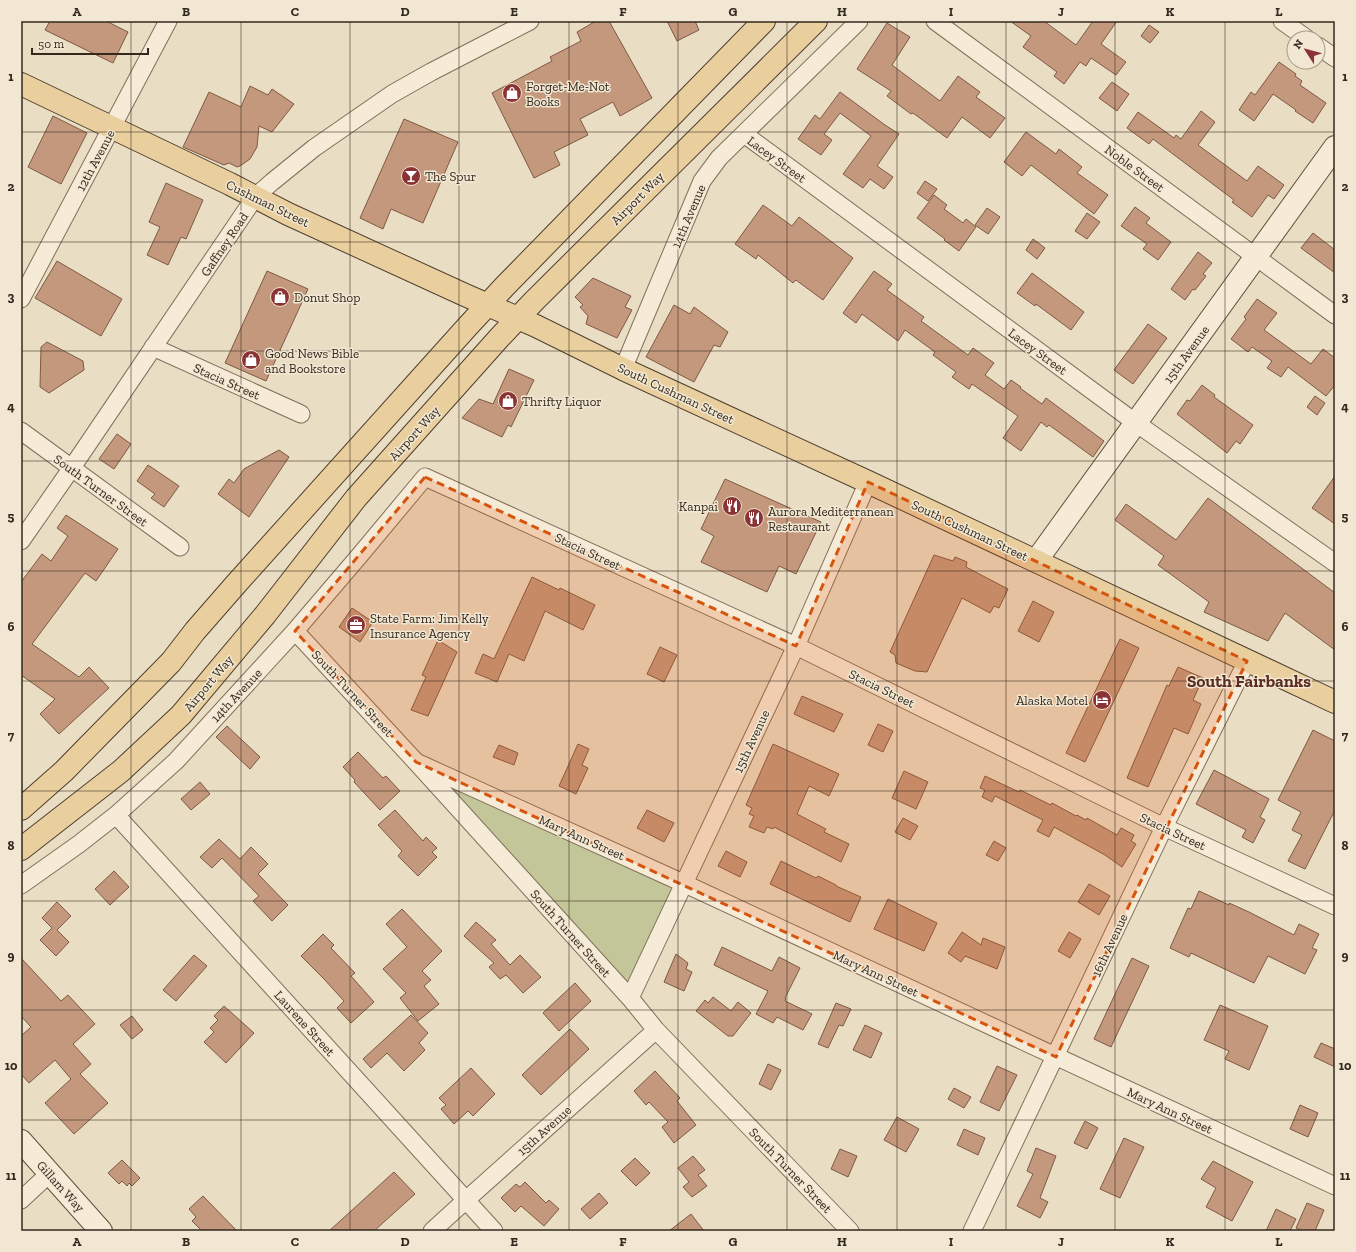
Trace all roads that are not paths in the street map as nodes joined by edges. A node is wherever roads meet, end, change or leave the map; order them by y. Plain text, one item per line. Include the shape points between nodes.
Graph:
1 (168, 21) edge
2 (530, 21) edge
3 (764, 21) edge
4 (816, 21) edge
5 (859, 21) edge
6 (935, 21) edge
7 (1282, 21) edge
8 (1295, 30) edge
9 (1326, 52) edge
10 (1335, 58) edge
11 (21, 84) edge
12 (112, 128) junction
13 (744, 134) junction
14 (1335, 147) edge
15 (255, 197) junction
16 (1256, 257) junction
17 (21, 299) edge
18 (488, 305) junction
19 (1335, 315) edge
20 (518, 318) junction
21 (153, 347) junction
22 (623, 369) junction
23 (301, 414) dead end
24 (1136, 423) junction
25 (21, 431) edge
26 (72, 469) junction
27 (425, 477) joint
28 (868, 482) junction
29 (21, 541) edge
30 (180, 547) dead end
31 (1036, 561) junction
32 (1335, 563) edge
33 (295, 631) junction
34 (796, 646) junction
35 (1247, 661) junction
36 (1335, 702) edge
37 (416, 762) junction
38 (21, 809) edge
39 (116, 815) junction
40 (1164, 827) junction
41 (21, 849) edge
42 (683, 883) junction
43 (21, 885) edge
44 (1335, 906) edge
45 (630, 998) junction
46 (656, 1030) junction
47 (1056, 1057) junction
48 (21, 1141) edge
49 (50, 1173) junction
50 (1335, 1186) edge
51 (21, 1200) edge
52 (466, 1200) junction
53 (101, 1231) edge
54 (432, 1231) edge
55 (494, 1231) edge
56 (850, 1231) edge
57 (972, 1231) edge

1 - 12 street, 12th Avenue
2 - 15 street, Gaffney Road via 392,94 314,148
3 - 18 main road
4 - 20 main road, Airport Way
5 - 13 street, 14th Avenue
6 - 16 street, Noble Street
7 - 8 street
9 - 10 street
11 - 12 main road, Cushman Street
12 - 15 main road, Cushman Street
12 - 17 street, 12th Avenue
13 - 22 street, 14th Avenue via 719,158 702,181
13 - 24 street, Lacey Street
14 - 16 street, 15th Avenue
15 - 18 main road, Cushman Street
15 - 21 street, Gaffney Road
16 - 19 street, Noble Street
16 - 24 street, 15th Avenue
18 - 20 main road, Cushman Street
18 - 38 main road via 236,584 171,662 64,771
20 - 22 main road, South Cushman Street
20 - 41 main road, Airport Way via 356,498 265,615 181,715 121,771
21 - 23 street, Stacia Street
21 - 26 street, Gaffney Road
22 - 28 main road, South Cushman Street
24 - 31 street, 15th Avenue
24 - 32 street, Lacey Street
25 - 26 street, South Turner Street
26 - 29 street, Gaffney Road
26 - 30 street, South Turner Street
27 - 33 street, 14th Avenue
27 - 34 street, Stacia Street
28 - 31 main road, South Cushman Street
28 - 34 street, 15th Avenue
31 - 35 main road, South Cushman Street
33 - 37 street, South Turner Street
33 - 39 street, 14th Avenue via 176,761
34 - 40 street, Stacia Street
34 - 42 street, 15th Avenue
35 - 36 main road, South Cushman Street
35 - 40 street, 16th Avenue
37 - 42 street, Mary Ann Street
37 - 45 street, South Turner Street
39 - 43 street, 14th Avenue
39 - 52 street, Laurene Street
40 - 44 street, Stacia Street
40 - 47 street, 16th Avenue
42 - 45 street, 15th Avenue
42 - 47 street, Mary Ann Street
45 - 46 street, South Turner Street
46 - 52 street, 15th Avenue
46 - 56 street, South Turner Street
47 - 50 street, Mary Ann Street
47 - 57 street, 16th Avenue
48 - 49 street, Gillam Way
49 - 51 street
49 - 53 street, Gillam Way
52 - 54 street, 15th Avenue
52 - 55 street, Laurene Street

